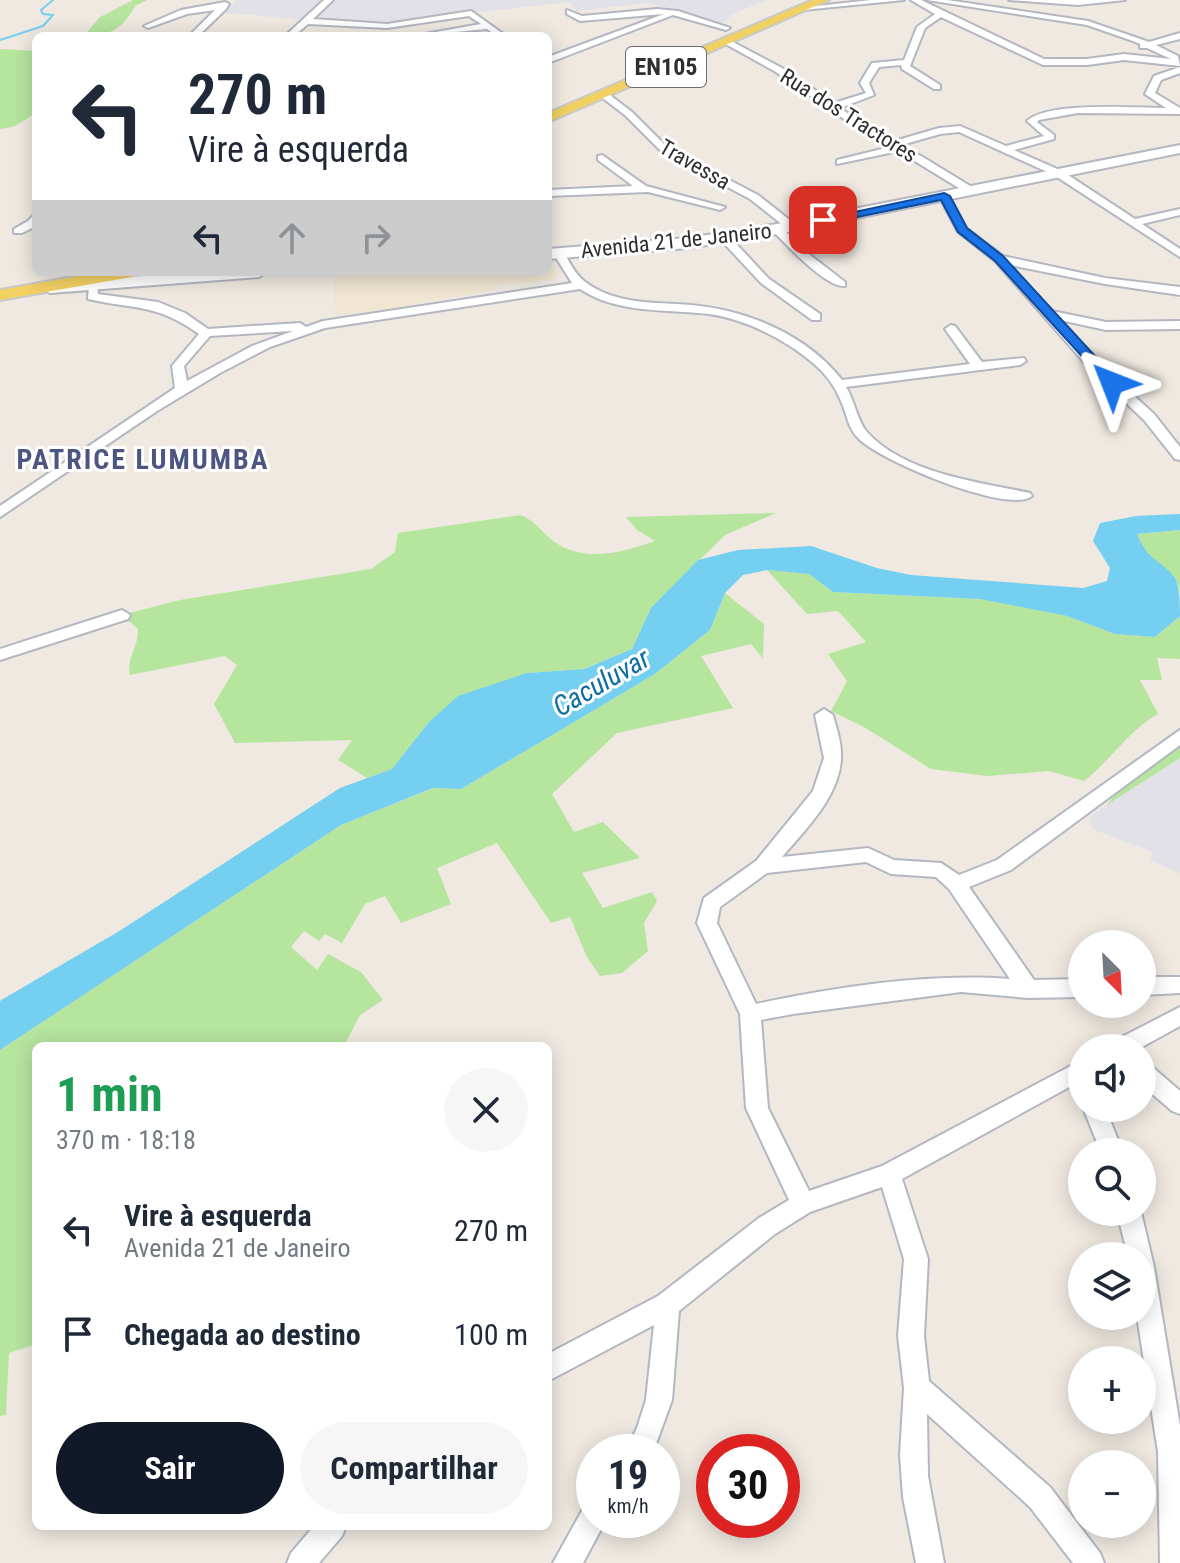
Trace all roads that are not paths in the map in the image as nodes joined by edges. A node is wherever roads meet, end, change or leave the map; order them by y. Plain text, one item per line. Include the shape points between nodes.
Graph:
1 (329, 0) edge
2 (823, 0) edge
3 (900, 0) edge
4 (915, 0) edge
5 (931, 0) edge
6 (1013, 0) edge
7 (1121, 0) edge
8 (226, 4) edge
9 (803, 8) junction
10 (570, 12) dead end
11 (675, 13) junction
12 (940, 14) junction
13 (752, 15) dead end
14 (785, 17) junction
15 (305, 21) junction
16 (148, 26) dead end
17 (387, 26) junction
18 (488, 26) junction
19 (730, 29) junction
20 (197, 32) edge
21 (293, 32) edge
22 (382, 32) edge
23 (445, 32) edge
24 (496, 32) edge
25 (1180, 36) edge
26 (1148, 44) junction
27 (1124, 57) junction
28 (552, 59) edge
29 (1180, 61) edge
30 (906, 62) junction
31 (1180, 70) edge
32 (937, 87) dead end
33 (603, 94) junction
34 (833, 107) junction
35 (552, 108) edge
36 (1078, 110) junction
37 (1179, 111) edge
38 (552, 116) edge
39 (1036, 118) junction
40 (892, 147) junction
41 (1006, 149) junction
42 (1180, 149) edge
43 (602, 158) dead end
44 (841, 162) dead end
45 (1058, 173) junction
46 (643, 189) junction
47 (971, 191) junction
48 (552, 193) edge
49 (944, 196) junction
50 (720, 207) dead end
51 (1180, 212) edge
52 (1133, 223) junction
53 (32, 224) edge
54 (785, 228) junction
55 (18, 231) dead end
56 (725, 238) junction
57 (553, 253) edge
58 (1180, 254) edge
59 (999, 259) junction
60 (48, 276) edge
61 (112, 276) edge
62 (208, 276) edge
63 (0, 283) edge
64 (841, 284) dead end
65 (93, 285) junction
66 (581, 285) junction
67 (50, 288) junction
68 (1180, 291) edge
69 (0, 295) edge
70 (1047, 314) junction
71 (816, 317) dead end
72 (323, 325) junction
73 (1180, 325) edge
74 (951, 329) dead end
75 (206, 333) junction
76 (1020, 361) dead end
77 (978, 365) junction
78 (839, 384) junction
79 (182, 390) junction
80 (1180, 456) edge
81 (1025, 496) dead end
82 (0, 513) edge
83 (122, 615) dead end
84 (0, 655) edge
85 (824, 715) dead end
86 (1180, 736) edge
87 (763, 866) junction
88 (956, 884) junction
89 (1180, 985) edge
90 (1156, 986) edge
91 (1068, 988) edge
92 (1028, 989) junction
93 (750, 1014) junction
94 (1180, 1016) edge
95 (1146, 1034) edge
96 (1068, 1078) edge
97 (1156, 1084) edge
98 (1180, 1104) edge
99 (889, 1174) junction
100 (803, 1204) junction
101 (667, 1305) junction
102 (1152, 1330) edge
103 (552, 1366) edge
104 (917, 1388) junction
105 (645, 1434) edge
106 (329, 1530) edge
107 (582, 1538) edge
108 (301, 1563) edge
109 (567, 1563) edge
110 (930, 1563) edge
111 (1090, 1563) edge
112 (1174, 1563) edge

1 - 15 street
2 - 9 main road, EN105
3 - 9 street
4 - 12 street
5 - 26 street via 1088,23
6 - 7 street
8 - 16 street via 190,8
8 - 20 street
9 - 14 main road, EN105
10 - 11 street, Rua dos Tractores via 580,19
11 - 19 street, Rua dos Tractores
11 - 28 street
12 - 27 street via 1043,62
12 - 30 street via 921,27
13 - 14 main road
14 - 19 main road, EN105
15 - 17 street
15 - 21 street
17 - 18 street via 471,13
17 - 22 street
18 - 23 street
18 - 24 street
19 - 33 main road, EN105
19 - 34 street, Rua dos Tractores
19 - 35 main road, EN105
25 - 26 street
26 - 27 street
26 - 29 street
27 - 29 street
30 - 32 street via 910,72
30 - 34 street via 875,65 864,83 869,95
31 - 37 street via 1157,78 1150,94
33 - 38 main road, EN105
33 - 54 street, Travessa via 665,150 754,197
34 - 40 street, Rua dos Tractores
36 - 37 street
36 - 39 street
36 - 39 street via 1026,111
39 - 41 street via 1033,123 1051,137
40 - 41 street via 960,129
40 - 44 street
40 - 47 street, Rua dos Tractores
41 - 45 street
42 - 45 main road, Avenida 21 de Janeiro
43 - 46 street
45 - 47 main road, Avenida 21 de Janeiro
45 - 52 street
46 - 48 street
46 - 50 street
47 - 49 main road, Avenida 21 de Janeiro
49 - 54 main road, Avenida 21 de Janeiro
49 - 59 street via 962,230
51 - 52 street
52 - 58 street
53 - 55 street
54 - 56 main road, Avenida 21 de Janeiro
54 - 64 street, Travessa
56 - 57 main road, Avenida 21 de Janeiro
56 - 71 street via 765,281
57 - 66 street
59 - 68 street
59 - 70 street
60 - 63 main road
61 - 67 main road
62 - 65 main road
65 - 67 main road
65 - 75 street via 92,297 154,305
66 - 72 street
66 - 78 street via 630,303 730,313 751,321 809,352
67 - 69 main road
70 - 73 street via 1106,326
70 - 80 street via 1149,417
72 - 75 street
72 - 79 street via 248,352
74 - 77 street
75 - 79 street via 178,366
76 - 77 street
77 - 78 street
78 - 81 street via 857,429 878,448 975,489
79 - 82 street
83 - 84 street
85 - 87 street via 832,747 826,785
86 - 88 street via 1004,865
87 - 88 street via 868,855 891,867 941,870
87 - 93 street via 711,903 707,923
88 - 92 street
89 - 90 street
91 - 92 street
92 - 93 street via 961,984
93 - 100 street via 757,1108
94 - 95 street
96 - 99 street
97 - 98 street
99 - 100 street
99 - 104 street via 916,1259 911,1336
100 - 101 street
101 - 103 street
101 - 105 street via 665,1371
102 - 112 street via 1171,1452
104 - 110 street via 911,1426 915,1495
104 - 111 street via 1040,1497
106 - 108 street
107 - 109 street

